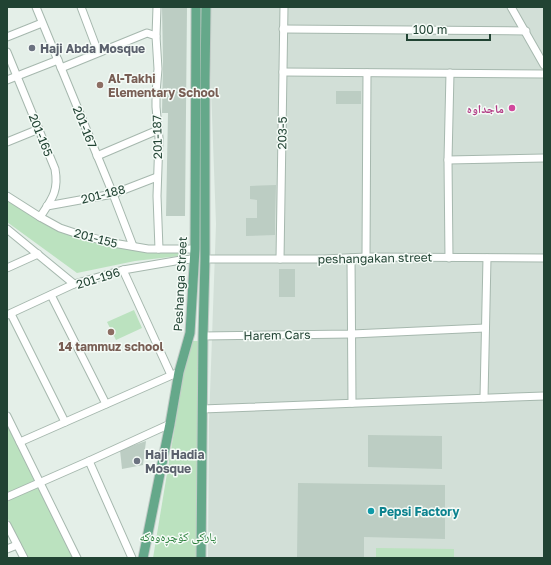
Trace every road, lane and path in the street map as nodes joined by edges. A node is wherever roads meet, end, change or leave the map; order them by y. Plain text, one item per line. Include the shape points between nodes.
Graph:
1 (36, 7) edge
2 (81, 7) edge
3 (157, 7) edge
4 (196, 7) edge
5 (206, 7) edge
6 (284, 7) edge
7 (511, 7) edge
8 (42, 23) junction
9 (283, 29) junction
10 (526, 31) junction
11 (156, 36) junction
12 (7, 37) edge
13 (7, 52) edge
14 (98, 52) junction
15 (59, 64) junction
16 (544, 65) edge
17 (282, 72) junction
18 (367, 73) junction
19 (450, 73) junction
20 (544, 74) edge
21 (17, 76) junction
22 (7, 80) edge
23 (200, 80) junction
24 (38, 129) junction
25 (158, 130) junction
26 (7, 142) edge
27 (97, 156) junction
28 (544, 158) edge
29 (448, 160) junction
30 (157, 177) junction
31 (113, 194) junction
32 (7, 196) edge
33 (47, 206) junction
34 (40, 217) junction
35 (7, 228) edge
36 (133, 246) junction
37 (159, 249) junction
38 (181, 249) junction
39 (195, 249) junction
40 (38, 254) junction
41 (366, 257) junction
42 (351, 258) junction
43 (449, 258) junction
44 (487, 258) junction
45 (544, 258) edge
46 (194, 259) junction
47 (205, 259) junction
48 (280, 259) junction
49 (181, 260) junction
50 (7, 268) edge
51 (123, 270) junction
52 (74, 284) junction
53 (51, 295) junction
54 (9, 314) edge
55 (485, 328) junction
56 (190, 333) junction
57 (352, 334) junction
58 (203, 336) junction
59 (175, 373) junction
60 (544, 396) edge
61 (484, 398) junction
62 (352, 403) junction
63 (106, 404) junction
64 (202, 409) junction
65 (7, 416) edge
66 (65, 422) junction
67 (170, 424) junction
68 (20, 442) junction
69 (89, 461) junction
70 (40, 482) junction
71 (7, 497) edge
72 (7, 525) edge
73 (17, 545) junction
74 (7, 549) edge
75 (24, 558) edge
76 (77, 558) edge
77 (132, 558) edge
78 (143, 558) edge
79 (201, 558) edge

1 - 8 street, 201-167
2 - 14 street
3 - 11 street, 201-187
4 - 23 main road, Peshanga Street
5 - 23 main road, Peshanga Street
6 - 9 street, 203-5
7 - 10 street
8 - 12 street
8 - 15 street, 201-167
9 - 10 street
9 - 17 street, 203-5
10 - 16 street
11 - 14 street via 147,33
11 - 25 street, 201-187
13 - 21 street, 201-165
14 - 15 street
15 - 21 street
15 - 27 street, 201-167
17 - 18 street
17 - 48 street, 203-5
18 - 19 street
18 - 41 street
19 - 20 street
19 - 29 street
21 - 22 street
21 - 24 street, 201-165
23 - 39 main road, Peshanga Street
23 - 47 main road, Peshanga Street
24 - 26 street
24 - 33 street, 201-165 via 57,180
25 - 27 street
25 - 30 street, 201-187
27 - 31 street, 201-167
28 - 29 street
29 - 43 street
30 - 31 street, 201-188
30 - 37 street, 201-187
31 - 33 street, 201-188
31 - 36 street, 201-167
32 - 34 street, 201-155
33 - 34 street, 201-165
34 - 36 street, 201-155 via 60,228 81,235
35 - 40 street
36 - 37 street, 201-155
37 - 38 street, 201-155
38 - 39 street, 201-155
38 - 49 street
39 - 46 main road, Peshanga Street
40 - 50 street
40 - 52 street
41 - 42 street, peshangakan street
41 - 43 street, peshangakan street
42 - 48 street, peshangakan street
42 - 57 street
43 - 44 street, peshangakan street
44 - 45 street, peshangakan street
44 - 55 street
46 - 49 street, 201-196
46 - 56 main road, Peshanga Street
47 - 48 street, peshangakan street
47 - 58 main road, Peshanga Street
49 - 51 street, 201-196
51 - 52 street, 201-196
51 - 59 street
52 - 53 street, 201-196
53 - 54 street, 201-196
53 - 63 street
54 - 66 street
55 - 57 street, Harem Cars
55 - 61 street
56 - 58 main road
56 - 59 main road, Peshanga Street
57 - 58 street, Harem Cars
57 - 62 street
58 - 64 main road, Peshanga Street
59 - 63 street
59 - 67 main road, Peshanga Street
60 - 61 street
61 - 62 street
62 - 64 street
63 - 66 street
64 - 79 main road, Peshanga Street
65 - 68 street
66 - 68 street
67 - 69 street
67 - 78 main road, Peshanga Street
68 - 70 street
69 - 70 street
69 - 77 street
70 - 71 street
70 - 76 street
72 - 73 street
73 - 74 street
73 - 75 street

